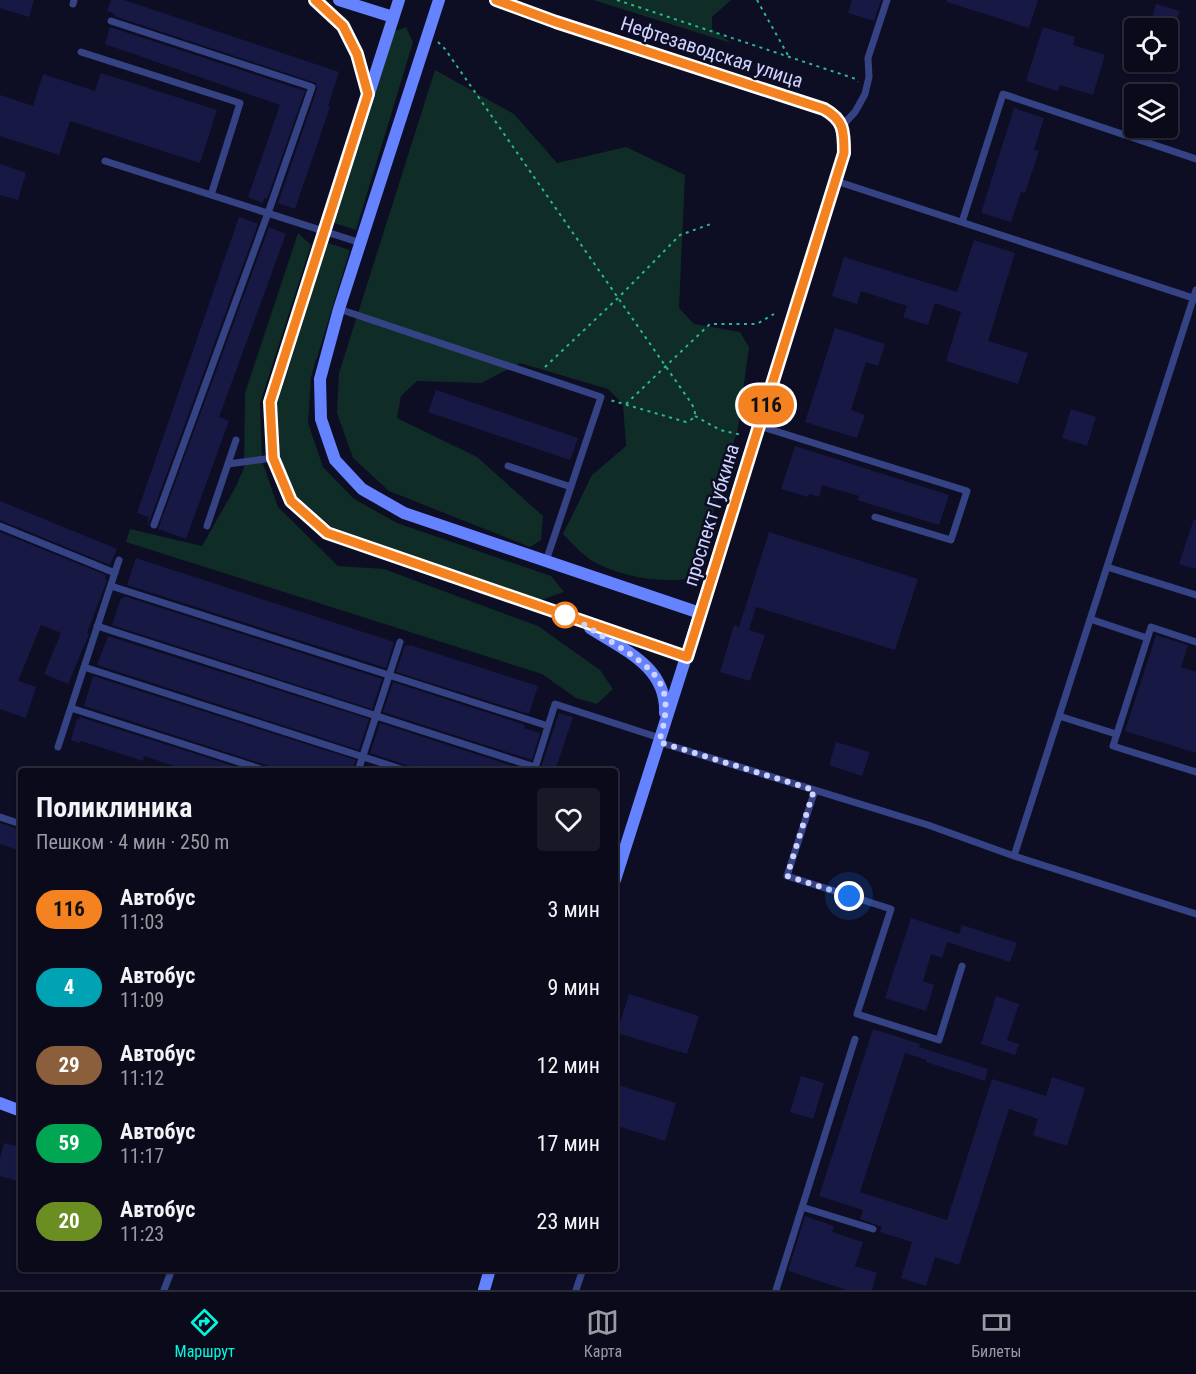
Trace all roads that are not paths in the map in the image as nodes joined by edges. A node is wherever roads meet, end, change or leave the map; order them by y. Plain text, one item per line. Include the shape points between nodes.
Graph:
1 (315, 0) edge
2 (339, 0) edge
3 (399, 0) edge
4 (439, 0) edge
5 (496, 0) edge
6 (887, 0) edge
7 (393, 17) junction
8 (111, 21) dead end
9 (81, 52) dead end
10 (368, 94) junction
11 (842, 126) junction
12 (1196, 159) edge
13 (105, 161) dead end
14 (836, 181) junction
15 (211, 195) junction
16 (268, 213) junction
17 (962, 222) junction
18 (324, 231) junction
19 (361, 243) junction
20 (1196, 290) edge
21 (1195, 298) edge
22 (339, 309) junction
23 (757, 432) junction
24 (237, 440) dead end
25 (273, 458) junction
26 (228, 464) junction
27 (508, 466) dead end
28 (571, 487) junction
29 (875, 517) dead end
30 (154, 525) dead end
31 (0, 526) edge
32 (207, 526) dead end
33 (119, 560) dead end
34 (546, 561) junction
35 (1107, 567) junction
36 (114, 573) junction
37 (111, 585) junction
38 (1196, 595) edge
39 (700, 613) junction
40 (574, 618) junction
41 (1090, 619) junction
42 (97, 626) junction
43 (1148, 638) junction
44 (400, 642) dead end
45 (1196, 642) edge
46 (687, 657) junction
47 (84, 667) junction
48 (389, 675) junction
49 (71, 708) junction
50 (376, 716) junction
51 (1059, 716) junction
52 (548, 726) junction
53 (1116, 734) junction
54 (661, 736) junction
55 (58, 747) dead end
56 (363, 757) junction
57 (258, 768) edge
58 (359, 768) edge
59 (398, 768) edge
60 (531, 768) edge
61 (534, 768) edge
62 (1196, 772) edge
63 (814, 790) junction
64 (0, 817) edge
65 (18, 823) edge
66 (1014, 856) junction
67 (618, 871) edge
68 (1196, 914) edge
69 (962, 966) dead end
70 (855, 1039) dead end
71 (0, 1103) edge
72 (18, 1110) edge
73 (802, 1207) junction
74 (873, 1229) dead end
75 (171, 1272) edge
76 (488, 1272) edge
77 (582, 1272) edge
78 (164, 1290) edge
79 (484, 1290) edge
80 (576, 1290) edge
81 (776, 1290) edge

1 - 10 main road via 343,26 357,54
2 - 7 main road
3 - 7 main road
4 - 19 main road
5 - 11 street, Нефтезаводская улица via 824,109
6 - 11 lane via 868,58 865,94
7 - 10 main road
8 - 16 lane via 312,87
9 - 15 lane via 240,103
10 - 18 main road
11 - 14 street, проспект Губкина via 844,153
12 - 17 lane via 1003,94
13 - 15 lane
14 - 17 lane
14 - 23 street, проспект Губкина
15 - 16 lane
16 - 18 lane
16 - 30 lane
17 - 21 lane
18 - 19 lane
18 - 25 main road via 270,402
19 - 22 main road
20 - 21 lane
21 - 35 lane
22 - 28 lane via 601,397
22 - 34 main road via 320,379 321,419 335,460 362,489 404,513
23 - 29 lane via 967,491 951,540
23 - 39 street, проспект Губкина
24 - 26 lane
25 - 26 lane
25 - 40 main road via 291,501 327,533
26 - 32 lane
27 - 28 lane
28 - 34 lane
31 - 36 lane
33 - 36 lane
34 - 39 main road
35 - 38 lane
35 - 41 lane
36 - 37 lane
37 - 42 lane
37 - 48 lane
39 - 46 main road, проспект Губкина
40 - 46 main road
40 - 54 main road via 658,678 666,699
41 - 43 lane
41 - 51 lane
42 - 47 lane
42 - 50 lane
43 - 45 lane via 1151,627
43 - 53 lane
44 - 48 lane
46 - 54 main road, проспект Губкина
47 - 49 lane
47 - 56 lane
48 - 50 lane
48 - 52 lane
49 - 55 lane
49 - 57 lane
50 - 56 lane
50 - 60 lane
51 - 53 lane
51 - 66 lane
52 - 54 lane via 555,704
52 - 61 lane
53 - 62 lane via 1113,746
54 - 63 lane
54 - 67 main road, проспект Губкина
56 - 58 lane
56 - 59 lane
63 - 66 lane
63 - 69 lane via 787,876 891,909 857,1014 939,1040
64 - 65 lane
66 - 68 lane
70 - 73 lane
71 - 72 main road
73 - 74 lane
73 - 81 lane
75 - 78 lane
76 - 79 main road
77 - 80 lane

